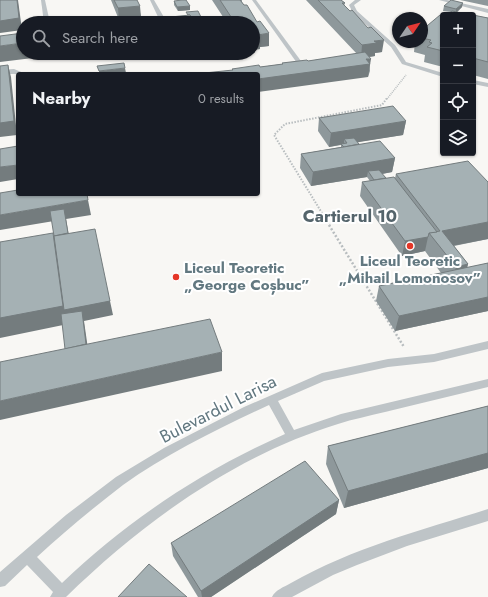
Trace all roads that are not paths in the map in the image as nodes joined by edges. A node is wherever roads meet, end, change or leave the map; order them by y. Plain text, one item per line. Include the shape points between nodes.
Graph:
1 (43, 0) edge
2 (152, 0) edge
3 (254, 0) edge
4 (354, 0) edge
5 (358, 0) edge
6 (441, 0) edge
7 (488, 11) edge
8 (46, 16) edge
9 (160, 16) edge
10 (291, 63) edge
11 (0, 72) edge
12 (17, 72) edge
13 (440, 74) edge
14 (476, 83) edge
15 (488, 85) edge
16 (488, 345) edge
17 (488, 383) edge
18 (270, 399) junction
19 (292, 436) junction
20 (488, 515) edge
21 (27, 556) junction
22 (0, 581) edge
23 (60, 594) edge
24 (279, 597) edge

1 - 8 lane
2 - 9 lane
3 - 10 lane via 302,62
4 - 5 lane
5 - 13 lane via 352,5 355,12 393,46 404,63
6 - 7 lane
11 - 12 lane
14 - 15 lane
16 - 18 lane, Bulevardul Larisa via 434,358 388,363 322,377
17 - 19 lane via 336,420
18 - 19 lane
18 - 21 lane, Bulevardul Larisa via 168,451 120,481
19 - 23 lane via 232,465 183,495 123,537
20 - 24 lane via 380,549 312,578
21 - 22 lane, Bulevardul Larisa
21 - 23 lane

